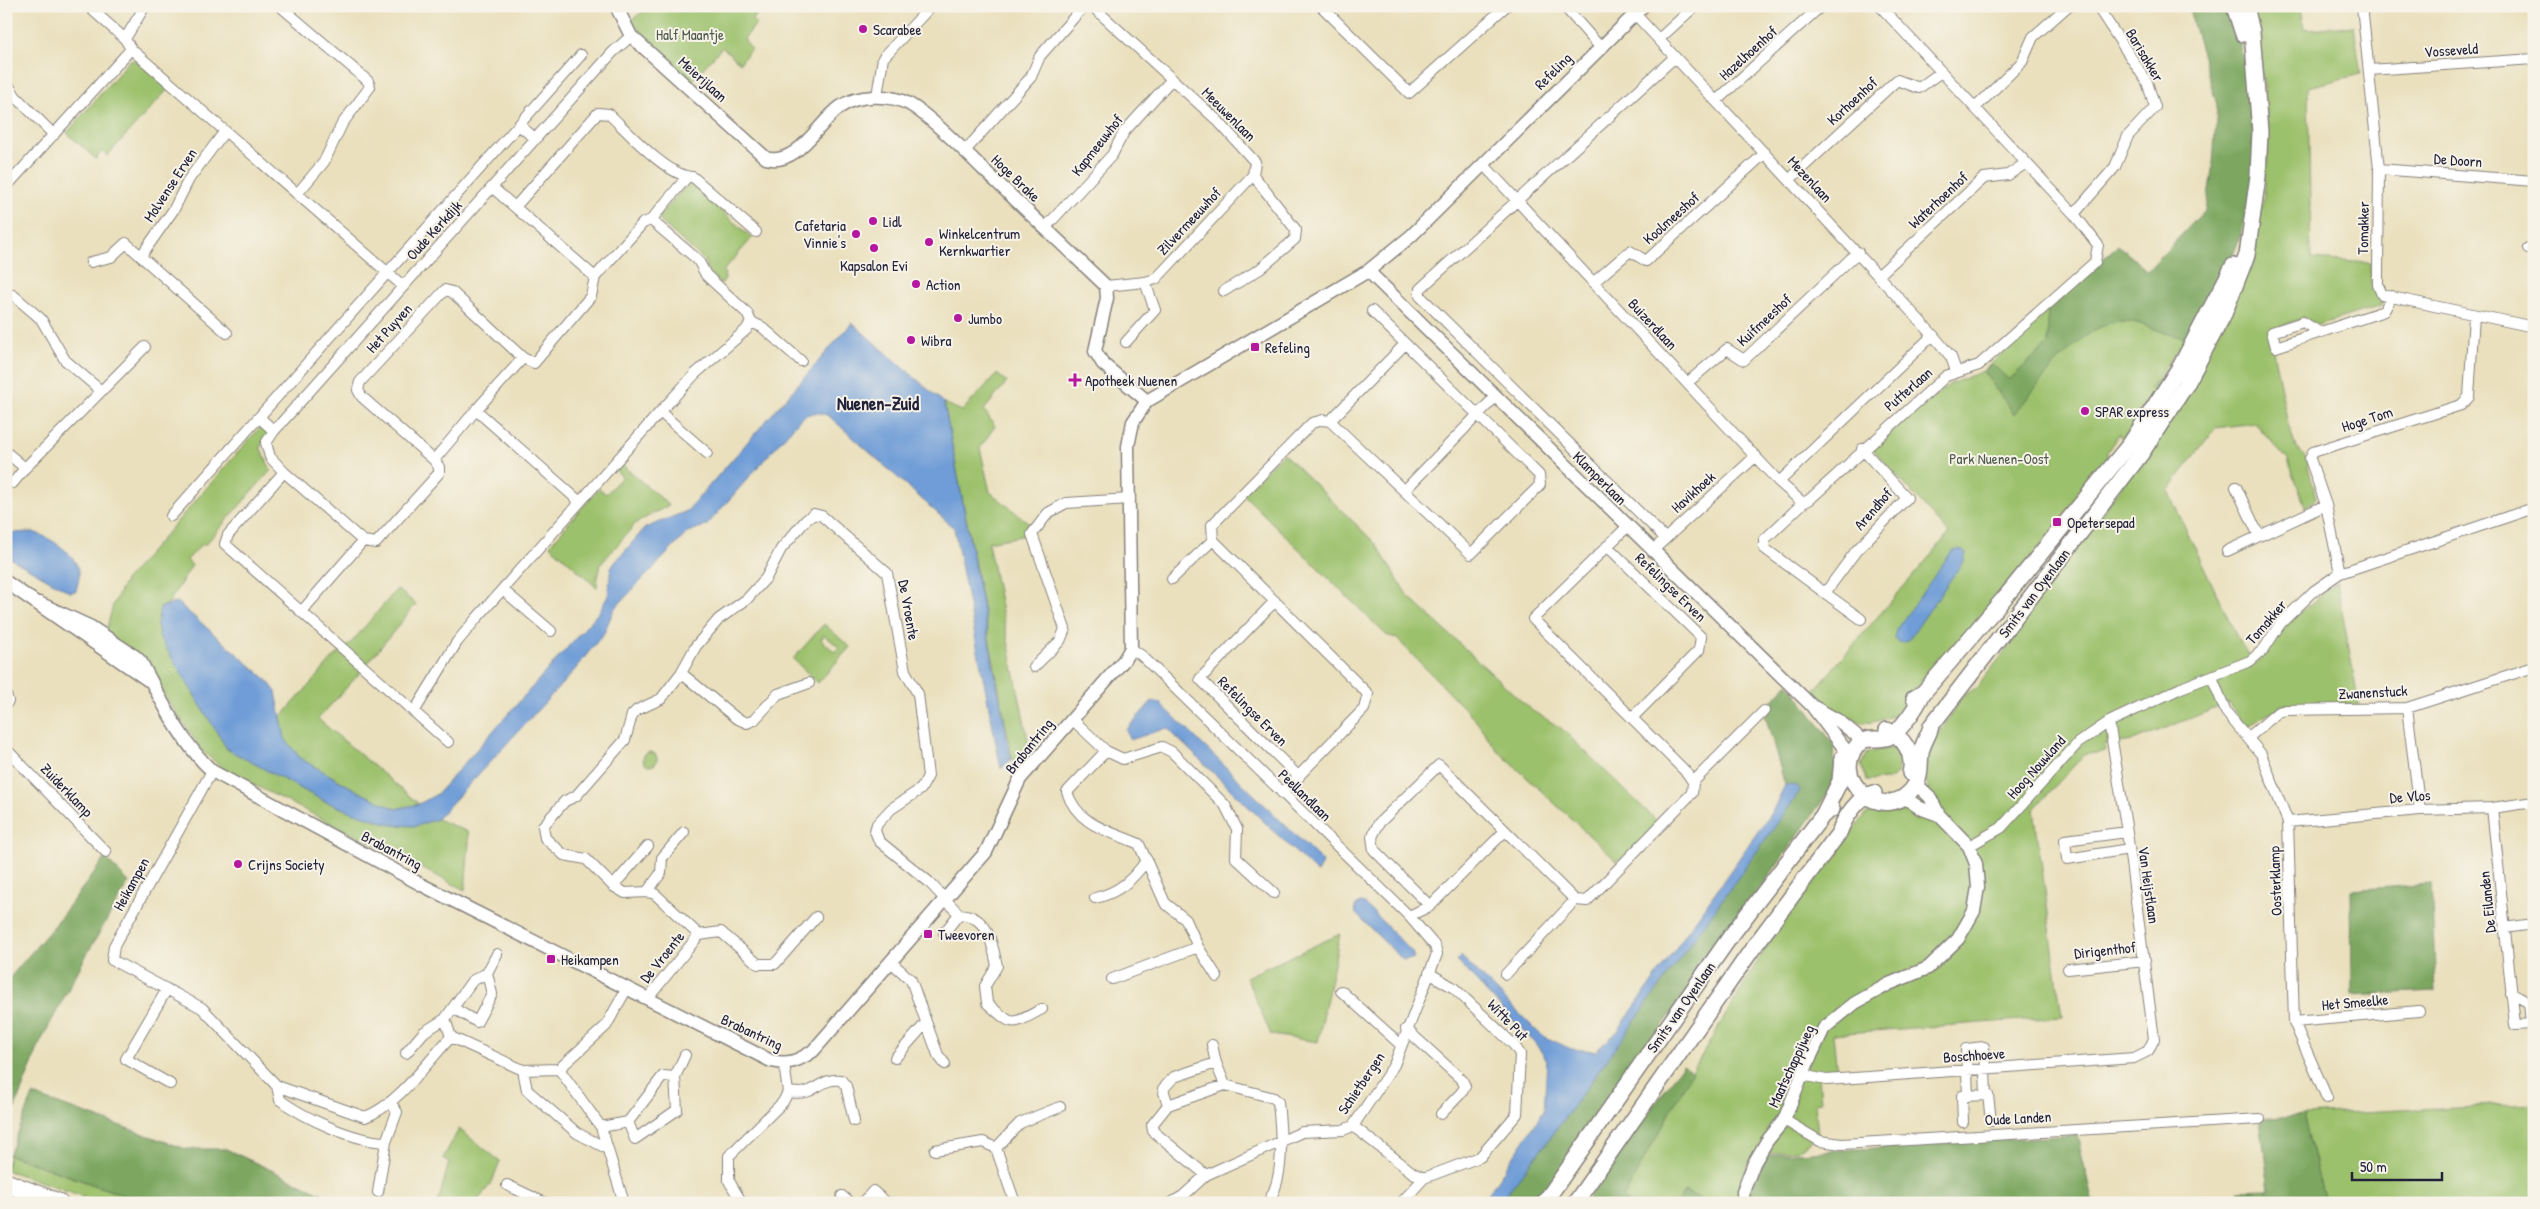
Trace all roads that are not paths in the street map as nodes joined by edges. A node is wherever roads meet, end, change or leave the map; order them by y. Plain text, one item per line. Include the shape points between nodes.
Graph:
1 (88, 6) edge
2 (144, 6) edge
3 (280, 6) edge
4 (616, 6) edge
5 (931, 6) edge
6 (1084, 6) edge
7 (1092, 6) edge
8 (1506, 6) edge
9 (1564, 6) edge
10 (1695, 6) edge
11 (1821, 6) edge
12 (1880, 6) edge
13 (2068, 6) edge
14 (2097, 6) edge
15 (2234, 6) edge
16 (2246, 6) edge
17 (2362, 6) edge
18 (1328, 8) edge
19 (1639, 10) edge
20 (632, 36) junction
21 (125, 39) junction
22 (1659, 39) junction
23 (1600, 47) junction
24 (131, 49) junction
25 (581, 55) dead end
26 (2253, 56) junction
27 (1675, 57) junction
28 (2534, 59) edge
29 (2369, 70) junction
30 (1941, 72) junction
31 (1172, 79) junction
32 (6, 82) edge
33 (877, 96) junction
34 (1716, 101) junction
35 (1975, 108) junction
36 (520, 126) junction
37 (225, 131) junction
38 (54, 135) junction
39 (536, 139) junction
40 (965, 151) junction
41 (1765, 153) junction
42 (781, 160) joint
43 (2026, 163) junction
44 (1483, 164) junction
45 (2379, 169) junction
46 (1253, 175) junction
47 (687, 177) junction
48 (1790, 179) junction
49 (2534, 181) edge
50 (6, 187) edge
51 (493, 188) junction
52 (297, 194) junction
53 (1516, 200) junction
54 (516, 207) junction
55 (2074, 214) junction
56 (2252, 219) junction
57 (651, 220) junction
58 (1045, 228) junction
59 (756, 232) dead end
60 (1858, 252) junction
61 (141, 256) junction
62 (91, 262) dead end
63 (1368, 271) junction
64 (388, 273) junction
65 (1879, 275) junction
66 (595, 277) junction
67 (1145, 282) junction
68 (1594, 282) junction
69 (403, 286) junction
70 (1106, 286) junction
71 (1224, 291) dead end
72 (2392, 296) junction
73 (6, 297) edge
74 (1372, 312) dead end
75 (2474, 315) junction
76 (751, 322) junction
77 (2534, 327) edge
78 (227, 332) dead end
79 (2320, 332) dead end
80 (1934, 335) junction
81 (1126, 342) dead end
82 (1405, 344) junction
83 (145, 348) dead end
84 (523, 358) junction
85 (801, 361) dead end
86 (1956, 371) junction
87 (1687, 383) junction
88 (100, 390) junction
89 (1494, 397) junction
90 (1147, 402) junction
91 (476, 410) junction
92 (660, 412) junction
93 (1478, 413) junction
94 (259, 417) junction
95 (1330, 421) junction
96 (274, 431) junction
97 (1862, 449) junction
98 (6, 452) edge
99 (708, 453) dead end
100 (1756, 456) junction
101 (434, 460) junction
102 (25, 468) junction
103 (284, 472) junction
104 (1779, 482) junction
105 (13, 483) dead end
106 (2236, 487) dead end
107 (1404, 491) junction
108 (1130, 499) junction
109 (580, 502) junction
110 (1803, 503) junction
111 (2326, 505) junction
112 (2534, 508) edge
113 (171, 516) dead end
114 (1627, 527) junction
115 (2259, 536) junction
116 (1665, 538) junction
117 (1213, 540) junction
118 (363, 541) junction
119 (1607, 546) junction
120 (1652, 551) junction
121 (2226, 551) dead end
122 (2340, 573) junction
123 (1172, 579) dead end
124 (6, 582) edge
125 (503, 590) junction
126 (1825, 592) junction
127 (1275, 601) junction
128 (39, 603) junction
129 (302, 611) junction
130 (1862, 619) dead end
131 (551, 631) dead end
132 (1131, 648) junction
133 (1034, 666) dead end
134 (2534, 666) edge
135 (682, 673) junction
136 (2212, 677) junction
137 (150, 681) junction
138 (808, 683) dead end
139 (6, 695) edge
140 (6, 704) edge
141 (1812, 706) junction
142 (2407, 708) junction
143 (1764, 711) dead end
144 (414, 712) junction
145 (1632, 718) junction
146 (1072, 719) junction
147 (2109, 722) junction
148 (1890, 731) junction
149 (1856, 735) junction
150 (2248, 738) junction
151 (448, 742) dead end
152 (6, 749) edge
153 (1106, 751) junction
154 (1848, 751) junction
155 (1915, 752) junction
156 (212, 771) junction
157 (1299, 777) junction
158 (1913, 780) junction
159 (1846, 781) junction
160 (1693, 782) junction
161 (1282, 794) junction
162 (1904, 796) junction
163 (1869, 798) junction
164 (2534, 802) edge
165 (2492, 808) junction
166 (2420, 810) junction
167 (1939, 815) junction
168 (2288, 822) junction
169 (684, 832) dead end
170 (1504, 832) junction
171 (2127, 832) junction
172 (648, 846) dead end
173 (1969, 846) junction
174 (2129, 850) junction
175 (106, 852) dead end
176 (1147, 860) junction
177 (613, 886) junction
178 (647, 892) junction
179 (1274, 893) dead end
180 (946, 898) junction
181 (1095, 898) dead end
182 (1575, 900) junction
183 (1430, 906) junction
184 (960, 914) junction
185 (1409, 916) junction
186 (816, 917) dead end
187 (2534, 924) edge
188 (2504, 928) junction
189 (944, 933) dead end
190 (699, 935) junction
191 (1198, 947) junction
192 (497, 954) dead end
193 (2145, 961) junction
194 (890, 962) junction
195 (2068, 969) dead end
196 (487, 973) junction
197 (1429, 973) junction
198 (1506, 974) dead end
199 (1217, 978) dead end
200 (1112, 979) dead end
201 (627, 988) junction
202 (166, 989) junction
203 (1342, 992) dead end
204 (2512, 993) dead end
205 (648, 998) junction
206 (453, 1008) junction
207 (1042, 1010) dead end
208 (2419, 1011) dead end
209 (445, 1019) junction
210 (2294, 1022) junction
211 (926, 1024) junction
212 (1406, 1029) junction
213 (452, 1037) junction
214 (1212, 1045) dead end
215 (1401, 1045) junction
216 (2148, 1051) joint
217 (406, 1053) dead end
218 (685, 1055) dead end
219 (895, 1058) dead end
220 (1216, 1063) junction
221 (784, 1064) junction
222 (945, 1064) dead end
223 (559, 1069) junction
224 (1986, 1069) junction
225 (524, 1070) junction
226 (1968, 1070) junction
227 (1802, 1075) junction
228 (675, 1077) junction
229 (170, 1084) dead end
230 (1226, 1085) junction
231 (277, 1086) junction
232 (788, 1092) junction
233 (1986, 1095) junction
234 (1968, 1096) junction
235 (2327, 1098) dead end
236 (390, 1102) junction
237 (1168, 1105) junction
238 (1060, 1107) dead end
239 (1441, 1114) dead end
240 (2260, 1118) dead end
241 (1784, 1120) junction
242 (854, 1121) dead end
243 (1991, 1121) dead end
244 (628, 1122) junction
245 (1963, 1122) dead end
246 (1352, 1126) junction
247 (601, 1127) junction
248 (1282, 1140) junction
249 (386, 1142) junction
250 (996, 1148) junction
251 (608, 1149) junction
252 (935, 1150) dead end
253 (1206, 1175) junction
254 (1424, 1178) junction
255 (6, 1183) edge
256 (507, 1185) dead end
257 (378, 1192) dead end
258 (58, 1203) edge
259 (545, 1203) edge
260 (624, 1203) edge
261 (742, 1203) edge
262 (863, 1203) edge
263 (887, 1203) edge
264 (1014, 1203) edge
265 (1171, 1203) edge
266 (1267, 1203) edge
267 (1401, 1203) edge
268 (1544, 1203) edge
269 (1575, 1203) edge
270 (1744, 1203) edge

1 - 21 street
2 - 21 street
3 - 52 street via 368,81 370,87 342,124 324,162
4 - 20 street, Meierijlaan
5 - 33 street via 883,58
6 - 40 street via 1040,56 1031,77
7 - 31 street, Meeuwenlaan
8 - 18 street via 1409,93
9 - 23 street
10 - 22 street
11 - 34 street, Hazelhoenhof
12 - 30 street
13 - 35 street via 2033,37 2022,62
14 - 55 street, Barisakker via 2147,82 2155,107 2128,136 2115,167
15 - 26 main road, Smits van Oyenlaan
16 - 26 main road, Smits van Oyenlaan
17 - 29 street, Tomakker
19 - 22 street, Mezenlaan
19 - 23 street, Refeling
20 - 39 street, Oude Kerkdijk via 613,52
20 - 42 street, Meierijlaan via 766,158
21 - 24 street
22 - 27 street, Mezenlaan
23 - 44 street, Refeling
24 - 37 street
24 - 38 street
25 - 36 street, Oude Kerkdijk
26 - 56 main road, Smits van Oyenlaan via 2260,132
27 - 34 street, Mezenlaan
27 - 53 street
28 - 29 street, Vosseveld
29 - 45 street, Tomakker
30 - 35 street
30 - 48 street, Korhoenhof via 1919,88 1896,80
31 - 46 street, Meeuwenlaan via 1218,121 1255,162
31 - 58 street, Kapmeeuwhof via 1124,132 1112,155
32 - 38 street via 16,97
33 - 40 street, Hoge Brake via 908,104
33 - 42 street, Hoge Brake via 840,106 797,150
34 - 41 street, Mezenlaan
35 - 43 street
36 - 39 street
36 - 64 street, Oude Kerkdijk
37 - 52 street
37 - 61 street, Molvense Erven
38 - 50 street
39 - 51 street, Oude Kerkdijk
40 - 58 street, Hoge Brake
41 - 48 street, Mezenlaan
41 - 68 street, Koolmeeshof via 1646,261 1630,251
43 - 55 street
43 - 65 street, Waterhoenhof via 2008,175 1984,178
44 - 53 street, Buizerdlaan
44 - 63 street, Refeling via 1411,236
45 - 49 street, De Doorn
45 - 72 street, Tomakker via 2378,285 2382,295
46 - 67 street, Zilvermeeuwhof via 1156,279
46 - 71 street, Meeuwenlaan via 1296,230 1295,238 1260,269
47 - 54 street via 671,170 609,114 598,113
47 - 57 street
47 - 59 street via 692,177
48 - 60 street, Mezenlaan
51 - 54 street
51 - 69 street, Oude Kerkdijk
52 - 64 street
53 - 68 street, Buizerdlaan
53 - 116 street, Klamperlaan via 1420,289 1420,296
54 - 66 street
55 - 86 street, Putterlaan via 2098,245 2095,262 1979,365
56 - 148 main road, Smits van Oyenlaan via 2213,307 2174,377 2130,444 1923,693 1919,703
56 - 155 main road, Smits van Oyenlaan via 2247,255 2224,314 2186,385 2141,454 1931,726
57 - 66 street via 643,223
57 - 76 street via 698,260 706,275 747,313
58 - 70 street, Hoge Brake
60 - 65 street, Mezenlaan
60 - 87 street, Kuifmeeshof via 1744,360 1727,349
61 - 62 street via 126,243 111,257
61 - 78 street
63 - 89 street, Klamperlaan
63 - 90 street, Refeling
64 - 69 street
64 - 94 street, Oude Kerkdijk
65 - 80 street, Mezenlaan
66 - 84 street via 591,296 539,359 534,363
67 - 70 street, Zilvermeeuwhof
67 - 81 street via 1155,310
68 - 87 street, Buizerdlaan
69 - 96 street, Oude Kerkdijk
70 - 90 street via 1107,298 1095,351 1103,364
72 - 75 street
72 - 79 street via 2384,311
73 - 88 street via 13,295 41,320 65,360
74 - 82 street
75 - 77 street
75 - 111 street, Hoge Tom via 2469,397 2461,405 2313,452 2310,459
76 - 85 street via 762,327
76 - 92 street
80 - 86 street, Mezenlaan via 1951,357
80 - 104 street, Putterlaan
82 - 93 street
82 - 95 street
83 - 88 street
84 - 91 street
84 - 101 street, Het Puyven via 452,292 445,290 360,382 358,390 362,396
86 - 97 street, Putterlaan via 1933,386
87 - 100 street, Buizerdlaan
88 - 102 street
89 - 93 street
89 - 114 street, Klamperlaan
90 - 108 street via 1134,422 1128,446
91 - 101 street
91 - 109 street
92 - 99 street
92 - 109 street
93 - 107 street
93 - 107 street via 1539,475 1540,485 1471,554
94 - 96 street
94 - 113 street, Oude Kerkdijk
95 - 107 street
95 - 117 street via 1312,423 1212,524
96 - 103 street via 266,443 270,457
97 - 110 street, Putterlaan
97 - 126 street, Arendhof via 1907,498 1856,551
98 - 102 street
100 - 104 street, Buizerdlaan
100 - 116 street, Havikhoek
101 - 118 street via 439,467 438,473 376,543
102 - 105 street
103 - 118 street
103 - 129 street via 228,535 224,544
104 - 110 street, Buizerdlaan
106 - 115 street
108 - 132 street
108 - 133 street via 1066,503 1048,513 1032,534 1064,629 1060,641
109 - 125 street
110 - 126 street via 1764,540 1764,548
111 - 115 street
111 - 122 street, Hoge Tom
112 - 122 street, Tomakker
114 - 119 street
114 - 120 street, Klamperlaan
115 - 121 street
116 - 120 street, Havikhoek
117 - 123 street
117 - 127 street
118 - 129 street
119 - 145 street, Refelingse Erven via 1701,637 1699,650
119 - 145 street via 1534,619
120 - 141 street, Klamperlaan
122 - 136 street, Tomakker via 2314,591 2280,624 2264,649 2250,661
124 - 128 street
125 - 131 street
125 - 144 street via 457,642
126 - 130 street
127 - 157 street via 1368,694 1364,709
127 - 157 street, Refelingse Erven via 1200,679
128 - 137 street, Brabantring
128 - 137 street, Brabantring via 101,633 136,656
129 - 144 street
132 - 146 street, Brabantring
132 - 161 street, Peellandlaan
134 - 142 street, Zwanenstuck
135 - 138 street via 736,718 747,723 754,720 778,694
135 - 177 street, De Vroente via 661,699 632,714 625,740 576,796 565,801 543,826 545,838 564,855 586,859
135 - 180 street, De Vroente via 696,646 718,618 747,599 766,578 781,549 806,520 814,514 822,516 887,573 905,671 918,694 928,776 921,789 890,809 876,824 878,841
136 - 147 street, Hoog Nouwland
136 - 150 street, Oosterklamp via 2226,712
137 - 156 street, Brabantring via 188,745
139 - 140 street
141 - 149 street, Klamperlaan
141 - 154 street, Klamperlaan
142 - 150 street, Zwanenstuck via 2286,710 2278,712
142 - 166 street
143 - 160 street
144 - 151 street
145 - 160 street
146 - 153 street
146 - 180 street, Brabantring via 1020,779 986,852
147 - 171 street, Van Heijstlaan
147 - 173 street, Hoog Nouwland via 2078,743 2001,828
148 - 149 main road via 1870,729
148 - 154 main road via 1888,737 1862,742
148 - 155 main road
149 - 154 main road
150 - 168 street, Oosterklamp via 2261,754
152 - 175 street, Zuiderklamp
153 - 176 street via 1067,792 1069,798 1075,810 1090,824 1139,844
153 - 179 street via 1123,759 1162,747 1172,752 1225,805 1237,829 1236,858
154 - 159 main road
155 - 158 main road, Smits van Oyenlaan via 1920,773
156 - 201 street, Brabantring via 414,880
156 - 202 street, Heikampen via 114,946 112,960
157 - 161 street
158 - 162 main road
158 - 163 main road via 1894,792 1871,793
158 - 167 street, Maatschappijweg via 1930,797
159 - 163 main road
159 - 268 main road, Smits van Oyenlaan via 1833,808 1823,815 1730,937
160 - 182 street via 1692,793 1605,885 1587,901
161 - 185 street, Peellandlaan
162 - 163 main road via 1888,802
162 - 167 street, Maatschappijweg via 1920,808
163 - 269 main road, Smits van Oyenlaan via 1843,823
164 - 165 street, De Vlos
165 - 166 street, De Vlos
165 - 188 street, De Eilanden
166 - 168 street, De Vlos
167 - 173 street, Maatschappijweg
168 - 210 street, Oosterklamp
169 - 178 street via 662,858 661,873
170 - 182 street
170 - 183 street
170 - 183 street via 1439,765 1379,823 1372,837 1374,850
171 - 174 street, Van Heijstlaan
171 - 174 street via 2065,840 2067,858
172 - 177 street
173 - 227 street, Maatschappijweg via 1976,864 1978,887 1974,911 1958,939 1928,968 1864,998 1824,1028
174 - 193 street, Van Heijstlaan
176 - 181 street via 1131,881
176 - 191 street via 1165,903 1186,920
177 - 178 street, De Vroente via 625,893
178 - 190 street, De Vroente via 655,894
180 - 184 street
180 - 194 street, Brabantring
182 - 198 street
183 - 185 street
184 - 189 street
184 - 207 street via 973,915 983,925 992,943 997,966 985,986 987,1003 1009,1022 1017,1023
185 - 197 street, Peellandlaan via 1435,946 1437,954
186 - 190 street, De Vroente via 775,964 758,964 722,932
187 - 188 street
188 - 204 street, De Eilanden
190 - 205 street, De Vroente
191 - 199 street
191 - 200 street
192 - 196 street
193 - 195 street, Dirigenthof
193 - 216 street, Van Heijstlaan via 2154,1039
194 - 211 street via 911,980
194 - 221 street, Brabantring via 813,1051 797,1061
196 - 206 street via 472,981
196 - 206 street via 492,994 477,1022
197 - 212 street, Schietbergen
197 - 254 street, Witte Put via 1454,988 1520,1054 1517,1114 1480,1157
201 - 205 street, Brabantring
201 - 223 street via 606,1026
202 - 229 street via 126,1059
202 - 231 street, Heikampen via 202,1008
203 - 215 street, Schietbergen
205 - 221 street, Brabantring via 771,1061
206 - 209 street
208 - 210 street, Het Smeelke
209 - 213 street
209 - 217 street via 424,1032
210 - 235 street, Oosterklamp
211 - 219 street
211 - 222 street
212 - 215 street, Schietbergen
212 - 239 street via 1462,1080 1462,1092
213 - 225 street
213 - 236 street, Heikampen
214 - 220 street
215 - 246 street, Schietbergen via 1394,1065
216 - 224 street, Boschhoeve via 2134,1058
218 - 228 street
220 - 230 street
220 - 237 street via 1174,1077 1163,1089
221 - 232 street
223 - 225 street
223 - 247 street
224 - 226 street, Boschhoeve
224 - 226 street via 1984,1048 1966,1049
224 - 233 street
225 - 251 street via 527,1090 578,1133
226 - 227 street, Boschhoeve via 1826,1080
226 - 234 street
227 - 241 street, Maatschappijweg
228 - 244 street via 663,1076
228 - 244 street via 677,1110 635,1139
230 - 237 street
230 - 248 street via 1274,1098 1278,1102
231 - 236 street, Heikampen via 365,1117
231 - 249 street, Heikampen via 280,1100 296,1111 368,1142
232 - 242 street via 809,1092 821,1083 841,1080 846,1086
232 - 261 street via 783,1102 729,1156 729,1181
233 - 234 street
233 - 243 street
234 - 245 street via 1962,1096
236 - 249 street via 397,1112
237 - 253 street via 1152,1126 1153,1131
238 - 250 street via 1020,1123
240 - 241 street, Oude Landen via 1842,1144 1820,1141
241 - 270 street, Maatschappijweg via 1754,1163 1743,1192
244 - 247 street
246 - 248 street, Schietbergen via 1343,1130 1302,1132
246 - 254 street
247 - 251 street
248 - 253 street, Schietbergen
248 - 266 street via 1275,1193
249 - 257 street
250 - 252 street via 983,1142
250 - 264 street
251 - 260 street
253 - 265 street, Schietbergen
254 - 267 street, Witte Put
255 - 258 highway
256 - 259 street
262 - 263 street via 873,1191

